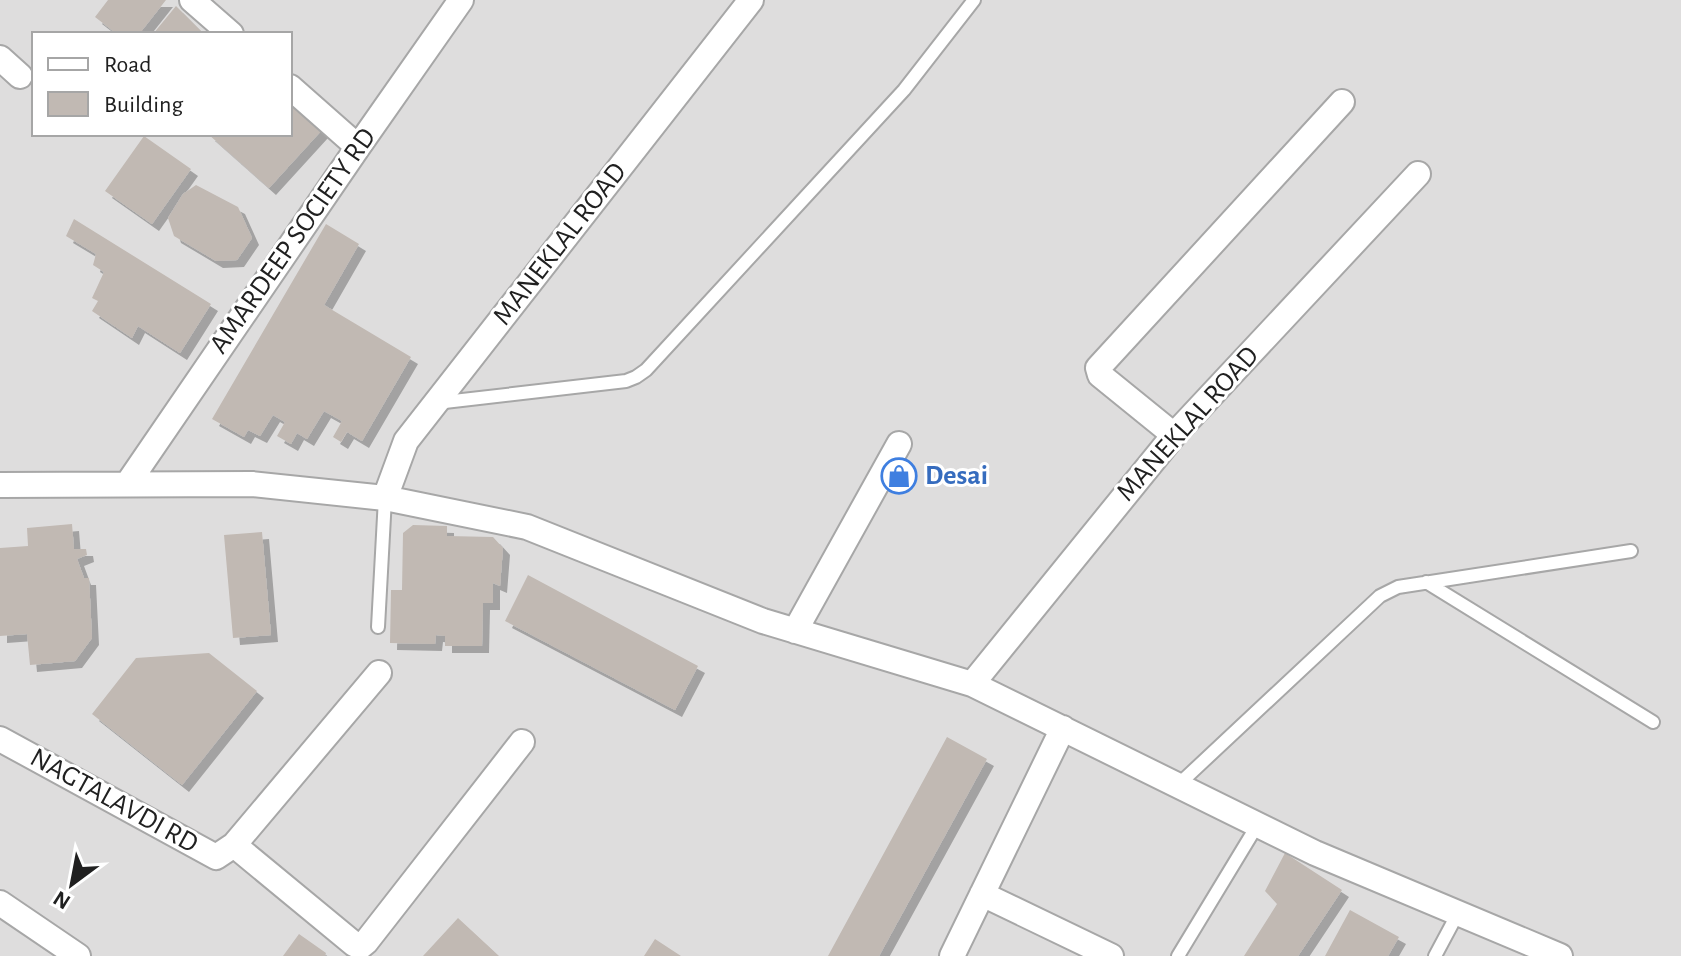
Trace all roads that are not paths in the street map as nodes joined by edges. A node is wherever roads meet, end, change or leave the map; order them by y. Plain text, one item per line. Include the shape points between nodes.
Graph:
1 (192, 0) edge
2 (461, 0) edge
3 (751, 0) edge
4 (974, 0) edge
5 (229, 32) edge
6 (0, 58) edge
7 (20, 76) dead end
8 (292, 89) edge
9 (1342, 102) dead end
10 (358, 147) junction
11 (1418, 174) dead end
12 (436, 403) junction
13 (1174, 435) junction
14 (899, 444) dead end
15 (128, 483) junction
16 (0, 485) edge
17 (385, 498) junction
18 (1631, 551) dead end
19 (1426, 582) junction
20 (378, 627) dead end
21 (795, 631) junction
22 (379, 673) dead end
23 (972, 684) junction
24 (1653, 722) dead end
25 (1063, 728) junction
26 (0, 739) edge
27 (522, 742) dead end
28 (1178, 785) junction
29 (1258, 824) junction
30 (234, 845) junction
31 (982, 894) junction
32 (0, 903) edge
33 (1458, 913) junction
34 (78, 956) edge
35 (952, 956) edge
36 (1111, 956) edge
37 (1178, 956) edge
38 (1435, 956) edge
39 (1560, 956) edge

1 - 5 street
2 - 10 street, AMARDEEP SOCIETY RD
3 - 12 street, MANEKLAL ROAD
4 - 12 lane via 904,90 646,370 626,381
6 - 7 street
8 - 10 street
9 - 13 street via 1098,368
10 - 15 street, AMARDEEP SOCIETY RD
11 - 13 street, MANEKLAL ROAD
12 - 17 street, MANEKLAL ROAD via 406,441
13 - 23 street, MANEKLAL ROAD
14 - 21 street
15 - 16 street
15 - 17 street via 252,484
17 - 20 lane
17 - 21 street via 527,527
18 - 19 lane
19 - 24 lane
19 - 28 lane via 1380,596
21 - 23 street
22 - 30 street
23 - 25 street
25 - 28 street
25 - 31 street
26 - 30 street, NAGTALAVDI RD via 216,857
27 - 30 street, NAGTALAVDI RD via 360,947
28 - 29 street
29 - 33 street
29 - 37 lane
31 - 35 street
31 - 36 street
32 - 34 street
33 - 38 lane
33 - 39 street

